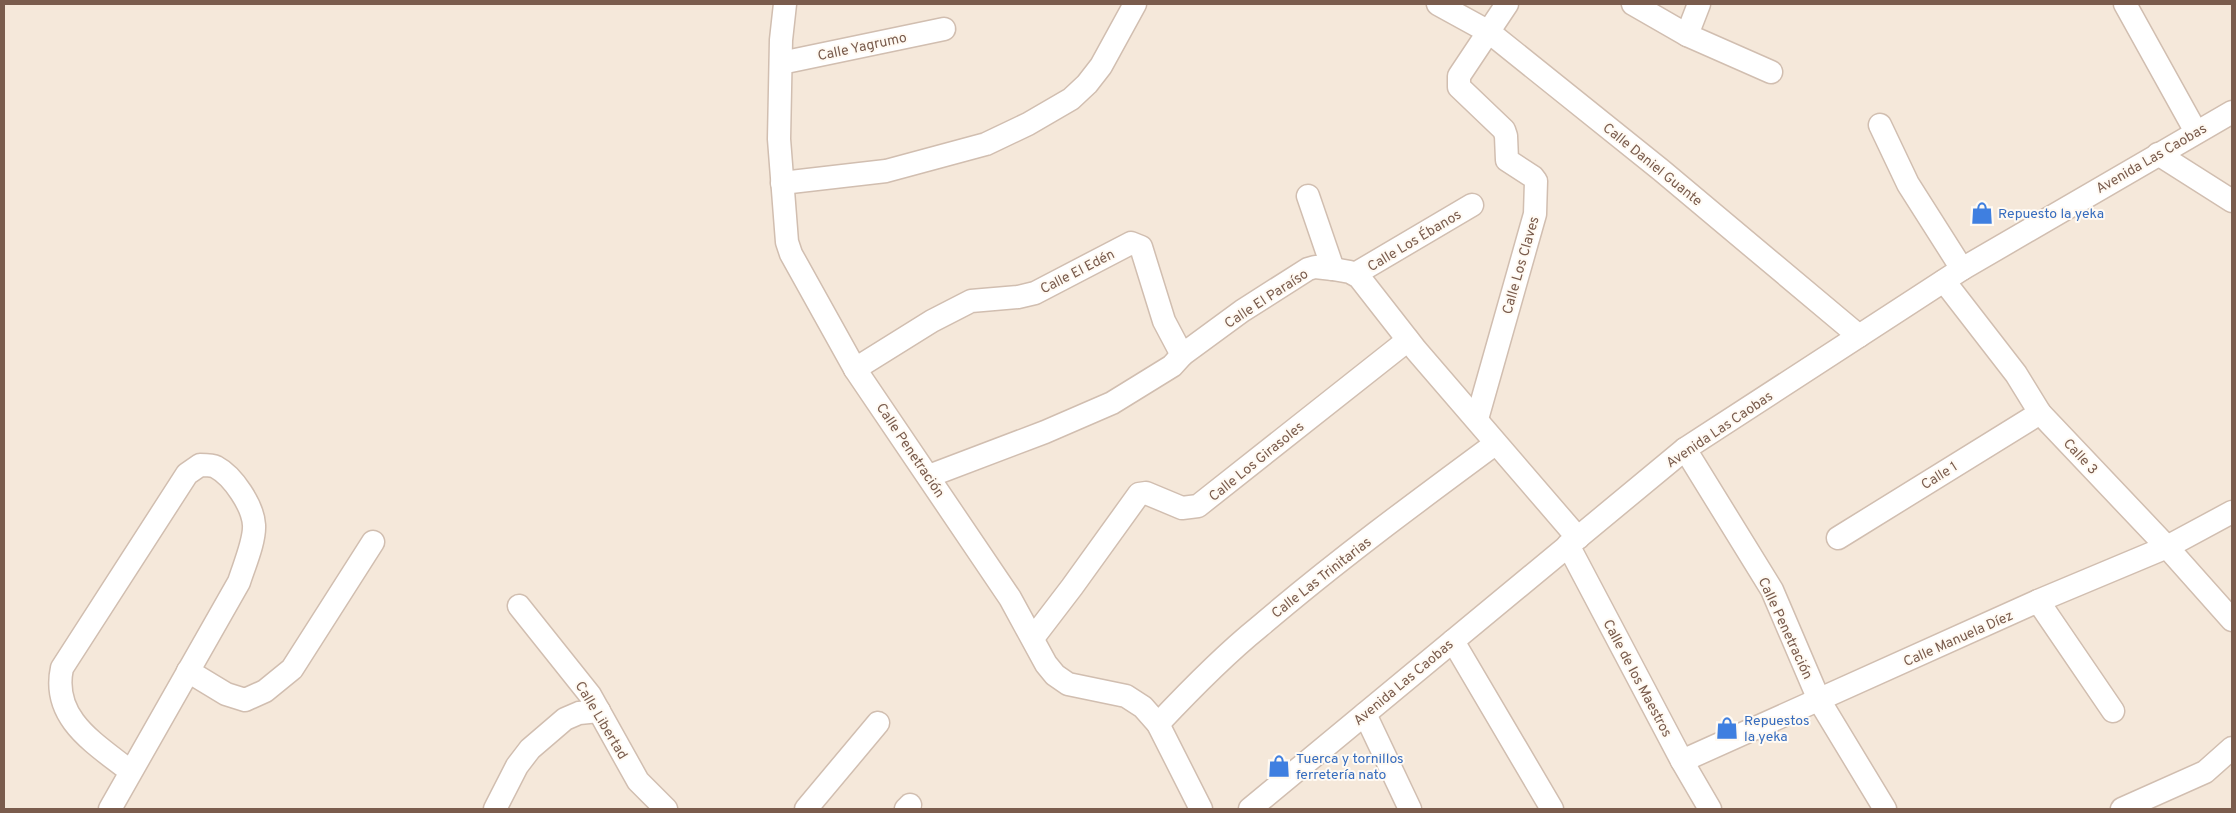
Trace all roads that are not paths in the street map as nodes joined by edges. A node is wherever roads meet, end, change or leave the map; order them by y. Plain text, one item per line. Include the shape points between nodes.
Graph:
1 (785, 4) edge
2 (1135, 4) edge
3 (1438, 4) edge
4 (1507, 4) edge
5 (1633, 4) edge
6 (1699, 4) edge
7 (2125, 4) edge
8 (944, 29) dead end
9 (1489, 32) junction
10 (1687, 35) junction
11 (780, 63) junction
12 (1772, 72) dead end
13 (2232, 112) edge
14 (1880, 125) dead end
15 (2196, 132) junction
16 (2158, 154) junction
17 (782, 183) junction
18 (1308, 196) dead end
19 (2232, 201) edge
20 (1472, 205) dead end
21 (1333, 269) junction
22 (1355, 274) junction
23 (1953, 275) junction
24 (1859, 336) junction
25 (1408, 340) junction
26 (1182, 354) junction
27 (855, 369) junction
28 (2040, 413) junction
29 (1477, 419) junction
30 (1495, 444) junction
31 (1685, 449) junction
32 (929, 476) junction
33 (2232, 512) edge
34 (1838, 538) dead end
35 (373, 542) dead end
36 (1573, 542) junction
37 (2167, 547) junction
38 (2038, 601) junction
39 (519, 606) dead end
40 (2232, 620) edge
41 (1033, 638) junction
42 (1453, 641) junction
43 (188, 671) junction
44 (1819, 700) junction
45 (599, 711) junction
46 (2113, 711) dead end
47 (1365, 714) junction
48 (878, 723) dead end
49 (1158, 724) junction
50 (2232, 748) edge
51 (1682, 761) junction
52 (131, 772) junction
53 (110, 809) edge
54 (495, 809) edge
55 (666, 809) edge
56 (806, 809) edge
57 (1201, 809) edge
58 (1250, 809) edge
59 (1410, 809) edge
60 (1552, 809) edge
61 (1710, 809) edge
62 (1886, 809) edge
63 (2122, 809) edge

1 - 11 street, Calle Penetración
2 - 17 street via 1101,66 1087,84 1071,99 1028,124 986,144 905,167
3 - 9 street, Calle Daniel Guante
4 - 9 street
5 - 10 street
6 - 10 street
7 - 15 street
8 - 11 street, Calle Yagrumo
9 - 24 street, Calle Daniel Guante via 1661,170
9 - 29 street, Calle Los Claves via 1459,76 1459,87 1504,130 1507,160 1533,177 1536,200 1535,214
10 - 12 street
11 - 17 street, Calle Penetración
13 - 15 street, Avenida Las Caobas
14 - 23 street, Calle 3
15 - 16 street, Avenida Las Caobas
16 - 19 street
16 - 23 street, Avenida Las Caobas
17 - 27 street, Calle Penetración via 789,248
18 - 21 street
20 - 22 street, Calle Los Ébanos
21 - 22 street, Calle El Paraíso
21 - 26 street, Calle El Paraíso via 1308,269
22 - 25 street
23 - 24 street, Avenida Las Caobas
23 - 28 street, Calle 3
24 - 31 street, Avenida Las Caobas
25 - 29 street
25 - 41 street, Calle Los Girasoles via 1198,506 1182,508 1146,493 1139,494
26 - 27 street, Calle El Edén via 1164,321 1140,248 1131,244 1035,293 971,301
26 - 32 street, Calle El Paraíso via 1172,366 1112,403
27 - 32 street, Calle Penetración
28 - 34 street, Calle 1
28 - 37 street, Calle 3
29 - 30 street
30 - 36 street
30 - 49 street, Calle Las Trinitarias via 1257,628
31 - 36 street, Avenida Las Caobas
31 - 44 street, Calle Penetración via 1772,590
32 - 41 street, Calle Penetración
33 - 37 street, Calle Manuela Díez
35 - 43 street via 292,669 265,691 245,700 226,694
36 - 42 street, Avenida Las Caobas
36 - 51 street, Calle de los Maestros
37 - 38 street, Calle Manuela Díez
37 - 40 street, Calle 3
38 - 44 street, Calle Manuela Díez
38 - 46 street
39 - 45 street, Calle Libertad via 590,695
41 - 49 street, Calle Penetración via 1046,664 1061,680 1136,700
42 - 47 street, Avenida Las Caobas
42 - 60 street
43 - 52 street
43 - 52 street via 239,582 254,526 250,509 236,484 215,467 200,465 187,474 62,668 59,682 63,704 81,733
44 - 51 street, Calle Manuela Díez
44 - 62 street, Calle Penetración
45 - 54 street via 579,713 565,719 530,749 517,766
45 - 55 street, Calle Libertad via 638,781
47 - 58 street, Avenida Las Caobas
47 - 59 street
48 - 56 street
49 - 57 street, Calle Penetración
50 - 63 street via 2204,772
51 - 61 street, Calle de los Maestros
52 - 53 street

